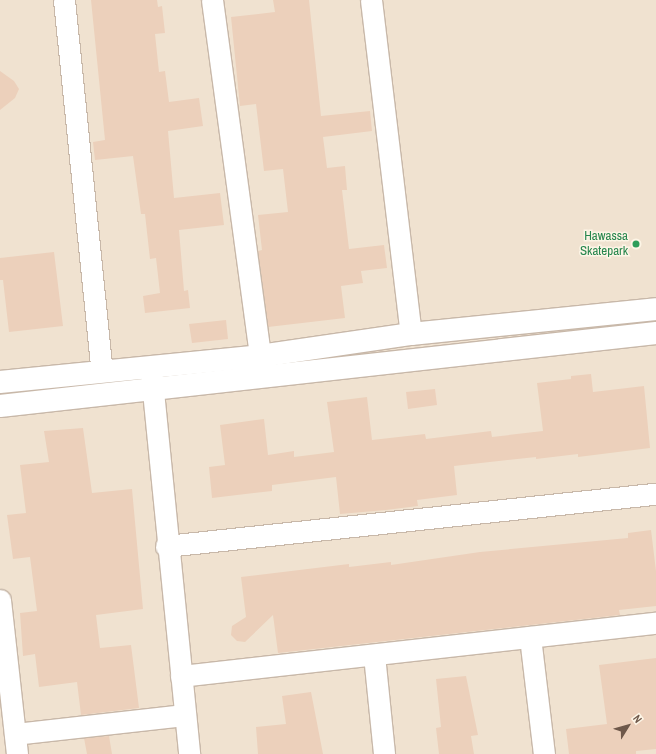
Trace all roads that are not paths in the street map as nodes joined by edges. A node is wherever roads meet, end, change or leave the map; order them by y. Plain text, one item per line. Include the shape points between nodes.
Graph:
1 (64, 0) edge
2 (212, 0) edge
3 (371, 0) edge
4 (656, 309) edge
5 (656, 333) edge
6 (410, 334) junction
7 (260, 356) junction
8 (151, 366) junction
9 (102, 371) junction
10 (0, 382) edge
11 (151, 389) junction
12 (0, 406) edge
13 (656, 494) edge
14 (166, 546) junction
15 (0, 600) edge
16 (656, 623) edge
17 (530, 637) junction
18 (374, 655) junction
19 (181, 676) junction
20 (185, 715) junction
21 (16, 744) edge
22 (189, 754) edge
23 (384, 754) edge
24 (544, 754) edge

1 - 9 street
2 - 7 street
3 - 6 street
4 - 6 street
5 - 11 street
6 - 7 street
7 - 8 street
8 - 9 street
8 - 11 street
9 - 10 street
11 - 12 street
11 - 14 street
13 - 14 street
14 - 19 street
15 - 21 street
16 - 17 street
17 - 18 street
17 - 24 street
18 - 19 street
18 - 23 street
19 - 20 street
20 - 21 street
20 - 22 street

